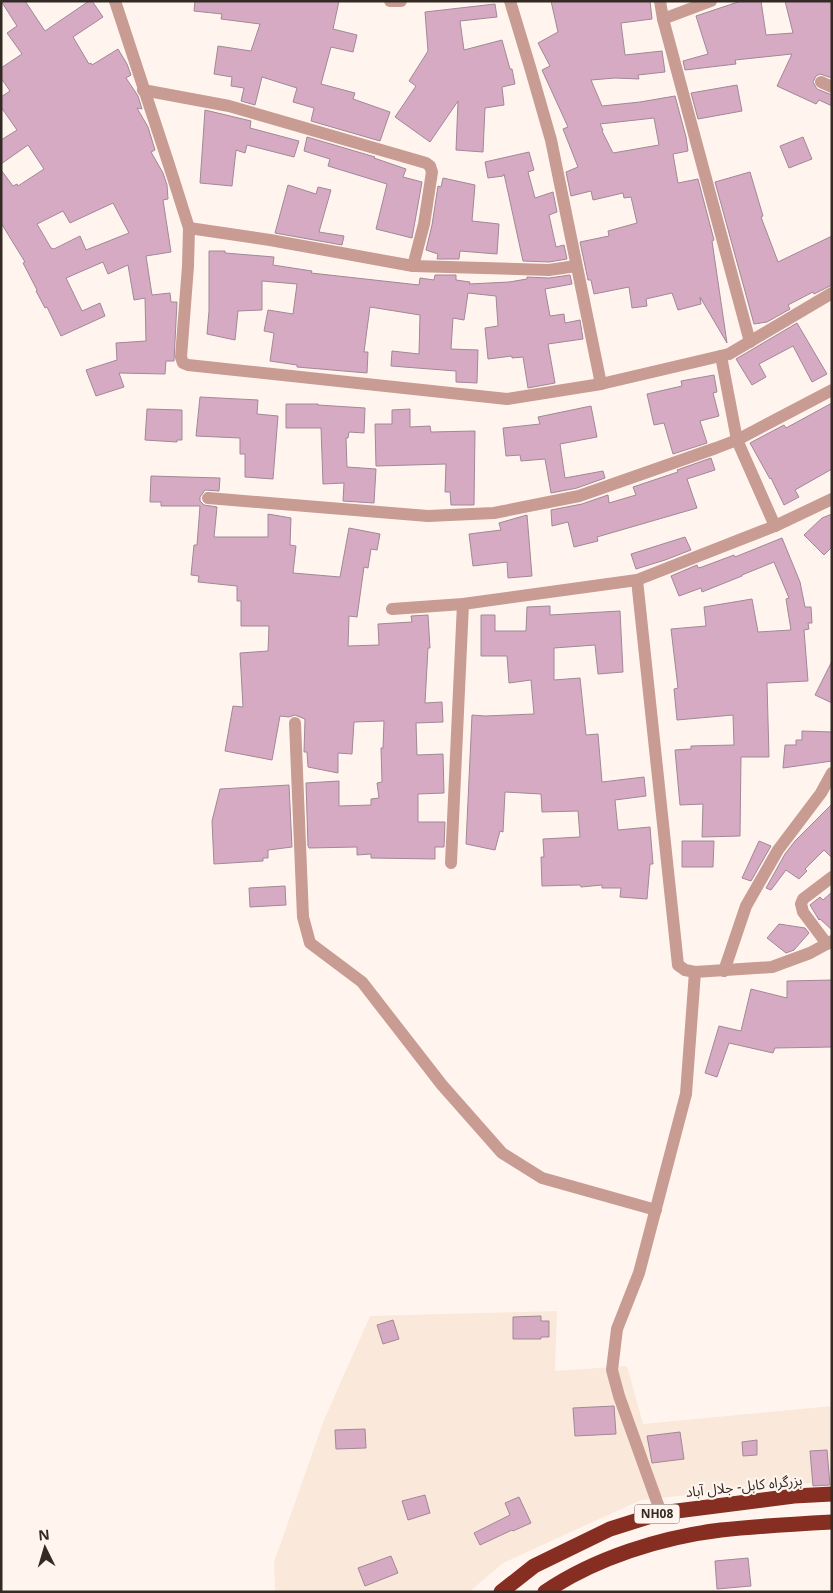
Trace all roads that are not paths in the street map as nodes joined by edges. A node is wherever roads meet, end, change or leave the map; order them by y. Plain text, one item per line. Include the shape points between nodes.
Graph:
1 (115, 1) edge
2 (390, 1) edge
3 (401, 1) edge
4 (510, 1) edge
5 (660, 1) edge
6 (711, 1) edge
7 (662, 19) junction
8 (143, 90) junction
9 (189, 228) junction
10 (413, 266) junction
11 (576, 266) junction
12 (832, 293) edge
13 (750, 342) junction
14 (721, 356) junction
15 (601, 384) junction
16 (832, 390) edge
17 (737, 440) junction
18 (208, 498) dead end
19 (832, 499) edge
20 (775, 526) junction
21 (637, 580) junction
22 (463, 604) junction
23 (392, 609) dead end
24 (295, 724) dead end
25 (832, 773) edge
26 (451, 863) dead end
27 (832, 877) edge
28 (829, 942) edge
29 (724, 971) junction
30 (695, 972) junction
31 (656, 1210) junction
32 (832, 1494) edge
33 (661, 1513) junction
34 (832, 1522) edge
35 (501, 1592) edge
36 (546, 1592) edge

1 - 8 street
2 - 3 street
4 - 11 street via 550,140
5 - 7 street
6 - 7 street
7 - 13 street
8 - 9 street
8 - 10 street via 229,106 426,163 432,172
9 - 10 street
9 - 15 street via 183,363 507,399
10 - 11 street via 549,270
11 - 15 street
12 - 13 street
13 - 14 street
14 - 15 street
14 - 17 street
16 - 17 street
17 - 18 street via 579,496 494,513 428,516
17 - 20 street
19 - 20 street
20 - 21 street
21 - 22 street
21 - 30 street via 678,965
22 - 23 street
22 - 26 street
24 - 31 street via 303,917 310,943 362,982 442,1085 502,1153 542,1178
25 - 29 street via 778,850 746,906
27 - 28 street via 801,904 803,912
28 - 29 street via 772,967
29 - 30 street
30 - 31 street via 686,1094
31 - 33 street via 639,1272 617,1329 612,1370
32 - 33 highway, بزرگراه کابل- جلال آباد / NH08
33 - 35 highway, بزرگراه کابل- جلال آباد / NH08 via 610,1529 534,1566
34 - 36 highway, NH08 via 719,1530 664,1541 594,1564

